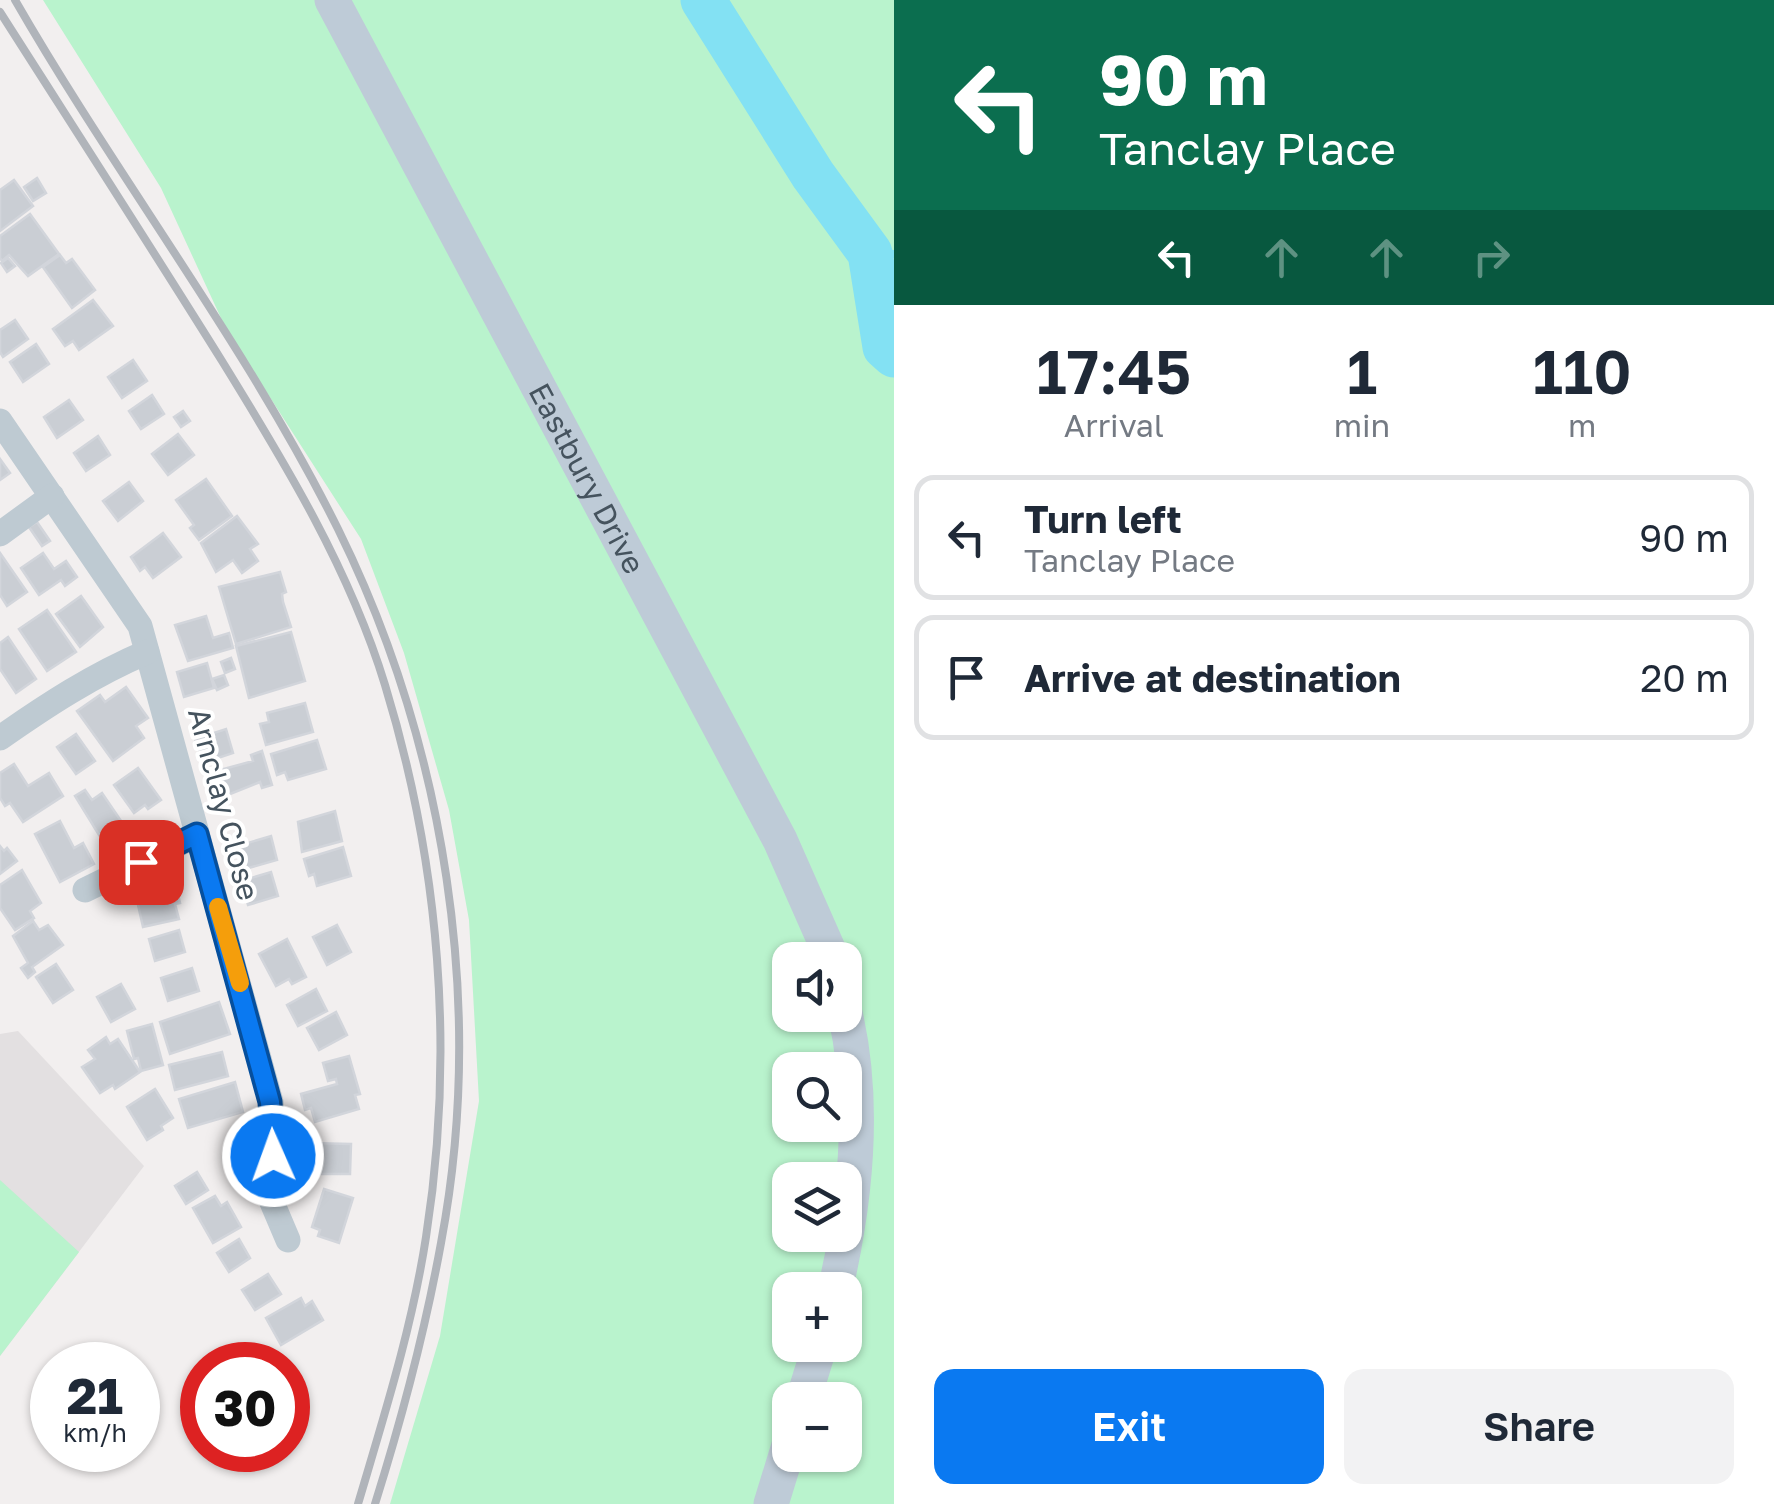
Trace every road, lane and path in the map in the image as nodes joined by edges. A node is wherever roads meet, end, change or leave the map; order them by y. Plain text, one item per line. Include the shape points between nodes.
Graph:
1 (332, 0) edge
2 (0, 421) edge
3 (52, 496) junction
4 (0, 534) edge
5 (146, 652) junction
6 (0, 738) edge
7 (197, 834) junction
8 (85, 890) dead end
9 (824, 942) edge
10 (850, 1032) edge
11 (288, 1240) dead end
12 (839, 1272) edge
13 (781, 1472) edge
14 (771, 1504) edge

1 - 9 street, Eastbury Drive via 780,840
2 - 3 street, Arnclay Close
3 - 4 street
3 - 5 street, Arnclay Close via 140,626
5 - 6 street via 88,680
5 - 7 street, Arnclay Close
7 - 8 street
7 - 11 street, Arnclay Close via 270,1102 271,1200
10 - 12 street via 857,1141
13 - 14 street

